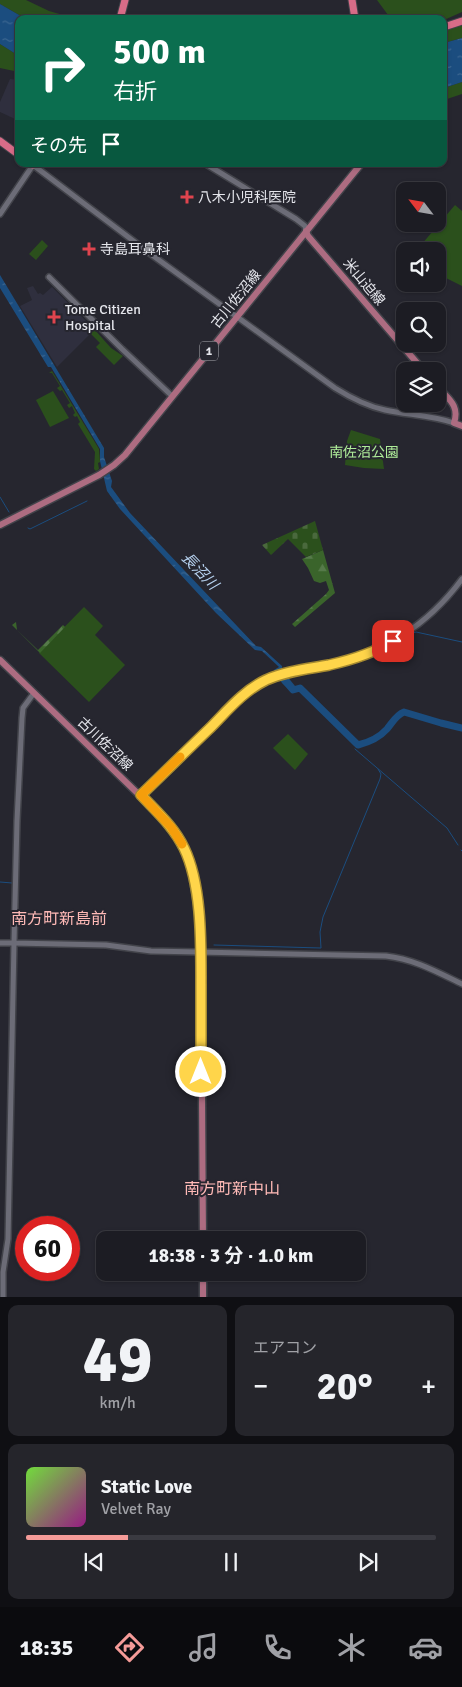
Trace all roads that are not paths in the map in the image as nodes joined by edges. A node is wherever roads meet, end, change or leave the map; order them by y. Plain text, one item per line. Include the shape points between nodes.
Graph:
1 (125, 0) edge
2 (352, 0) edge
3 (121, 15) edge
4 (354, 15) edge
5 (462, 21) edge
6 (447, 26) edge
7 (0, 141) edge
8 (15, 152) edge
9 (31, 167) edge
10 (37, 167) edge
11 (211, 167) edge
12 (358, 167) edge
13 (0, 214) edge
14 (306, 231) junction
15 (49, 277) dead end
16 (237, 317) junction
17 (416, 362) edge
18 (172, 396) junction
19 (446, 396) edge
20 (454, 423) junction
21 (462, 426) edge
22 (0, 525) edge
23 (462, 579) edge
24 (0, 660) edge
25 (34, 693) junction
26 (141, 795) junction
27 (0, 943) edge
28 (14, 943) junction
29 (201, 952) junction
30 (462, 984) edge
31 (203, 1231) edge
32 (203, 1281) edge
33 (3, 1297) edge
34 (203, 1297) edge

1 - 3 highway
2 - 4 highway
5 - 6 highway
7 - 8 highway
9 - 13 street
10 - 16 street
11 - 14 street via 296,219
12 - 14 main road, 古川佐沼線 / 1
14 - 16 main road, 古川佐沼線 / 1
14 - 17 main road, 米山迫線
15 - 18 street
16 - 18 main road, 古川佐沼線 / 1
16 - 20 street via 359,402
18 - 22 main road, 古川佐沼線 / 1 via 125,454 109,468
19 - 20 main road via 456,409
20 - 21 main road
23 - 26 street via 424,621 385,646 336,663 286,673 257,685
24 - 25 main road, 古川佐沼線
25 - 26 main road, 古川佐沼線
25 - 28 street via 26,703 22,718
26 - 29 main road, 古川佐沼線 via 171,827 189,858 198,904
27 - 28 street
28 - 29 street
28 - 33 street via 8,1239
29 - 30 street via 394,957 418,963
29 - 31 main road, 古川佐沼線
32 - 34 main road

